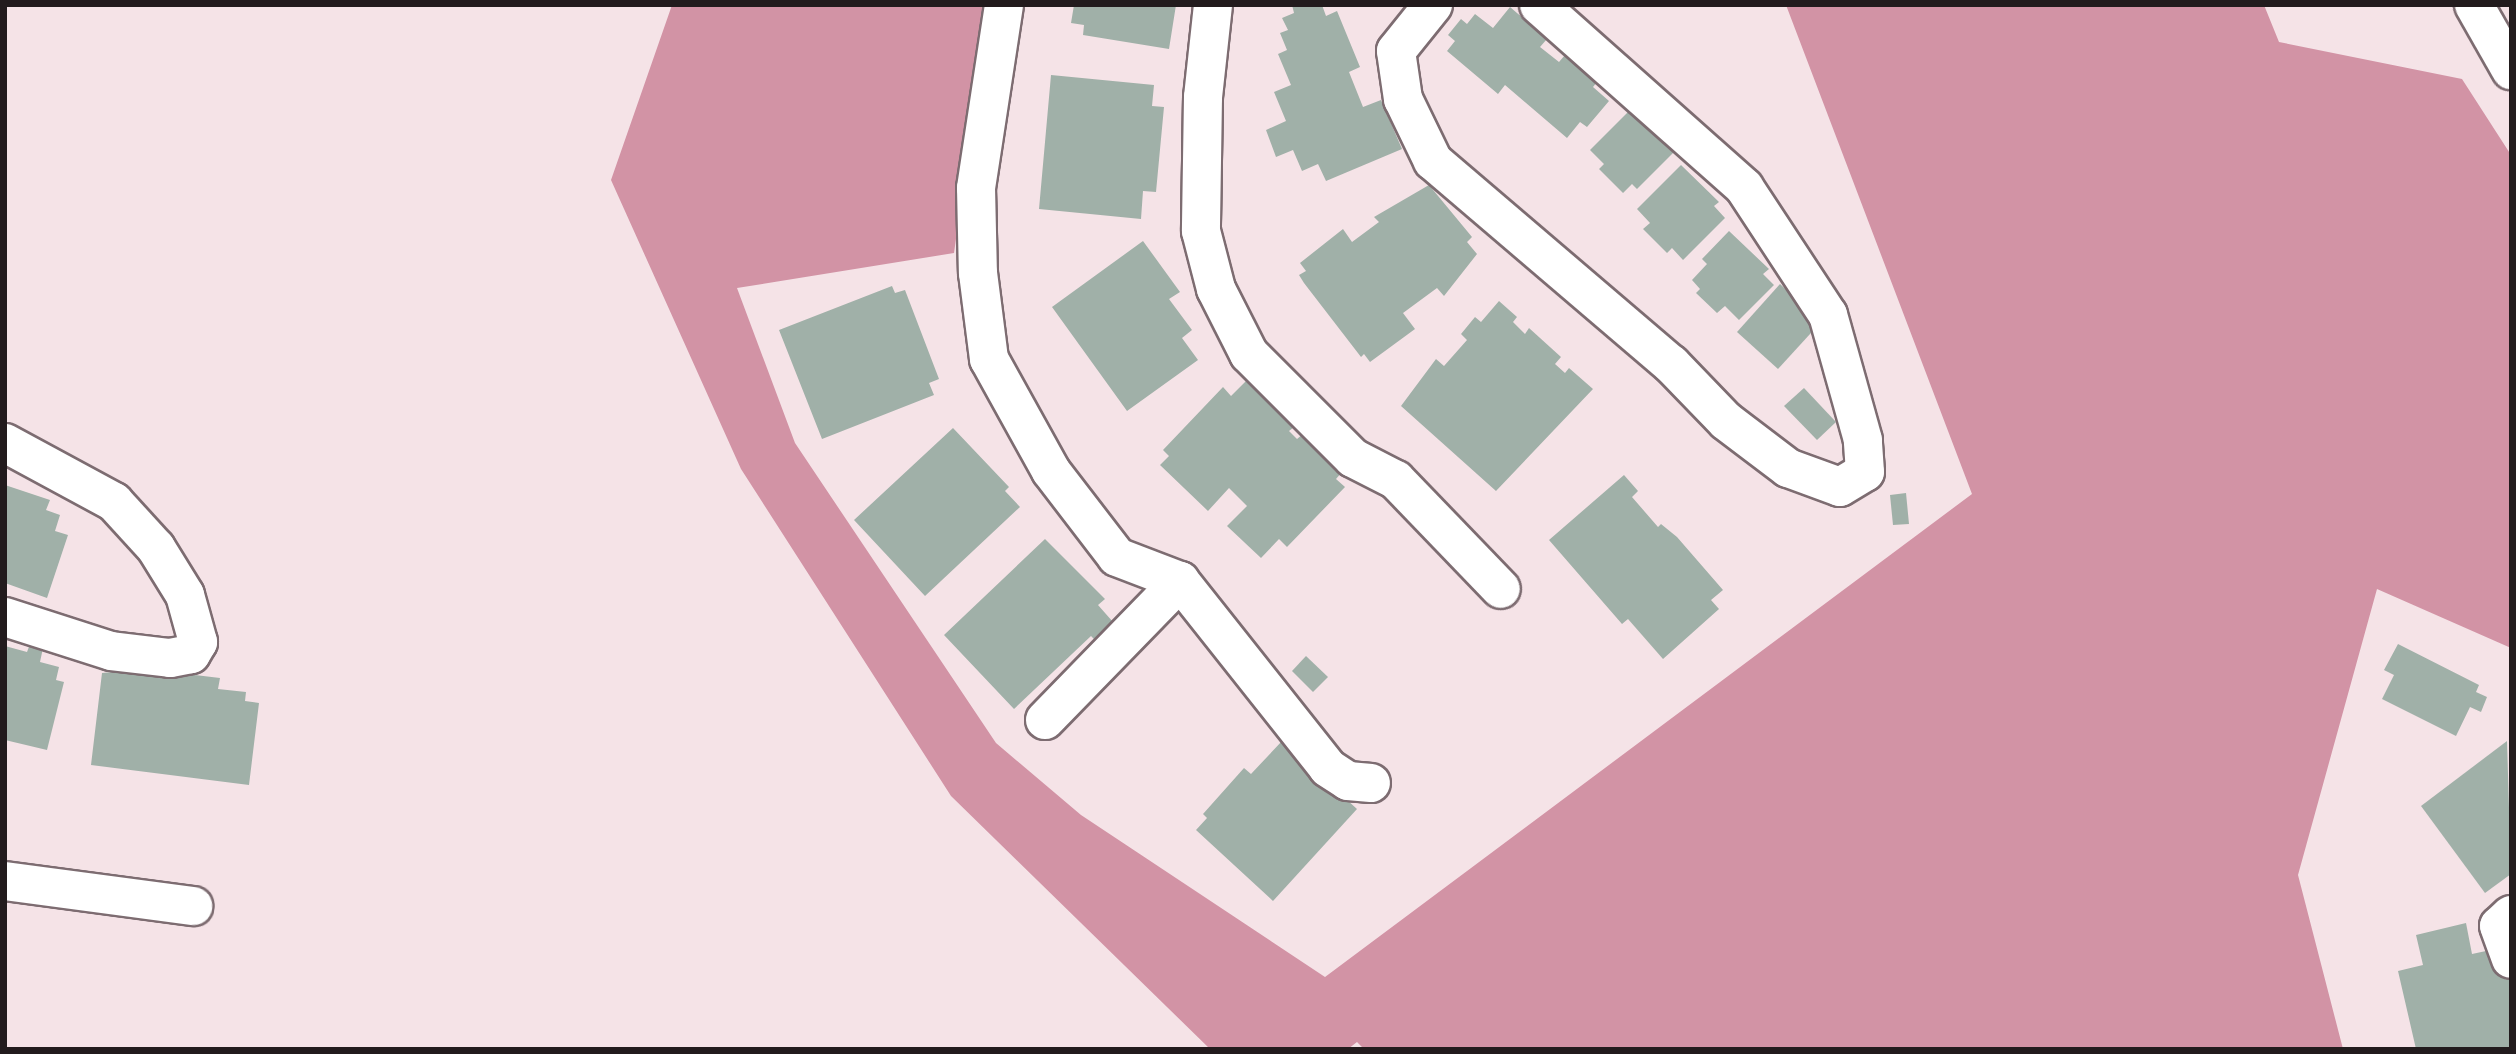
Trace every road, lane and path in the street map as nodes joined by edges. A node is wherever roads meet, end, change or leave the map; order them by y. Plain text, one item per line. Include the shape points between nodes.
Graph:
1 (1004, 5) edge
2 (1213, 5) edge
3 (1433, 5) edge
4 (1539, 5) edge
5 (2474, 5) edge
6 (2511, 70) edge
7 (5, 443) edge
8 (1180, 581) junction
9 (1500, 589) dead end
10 (5, 617) edge
11 (1045, 720) dead end
12 (1371, 783) dead end
13 (5, 881) edge
14 (192, 906) dead end
15 (2511, 915) edge
16 (2511, 959) edge

1 - 8 street via 976,188 978,273 989,359 1051,471 1117,557
2 - 9 street via 1203,97 1201,231 1216,289 1249,354 1353,458 1396,480
3 - 4 street via 1396,51 1403,99 1433,161 1671,364 1726,421 1788,468 1840,487 1865,472 1863,440 1828,315 1744,187
5 - 6 street
7 - 10 street via 114,502 156,548 185,595 198,642 191,654 170,658 111,651
8 - 11 street
8 - 12 street via 1328,768 1348,781
13 - 14 street
15 - 16 street via 2499,926

